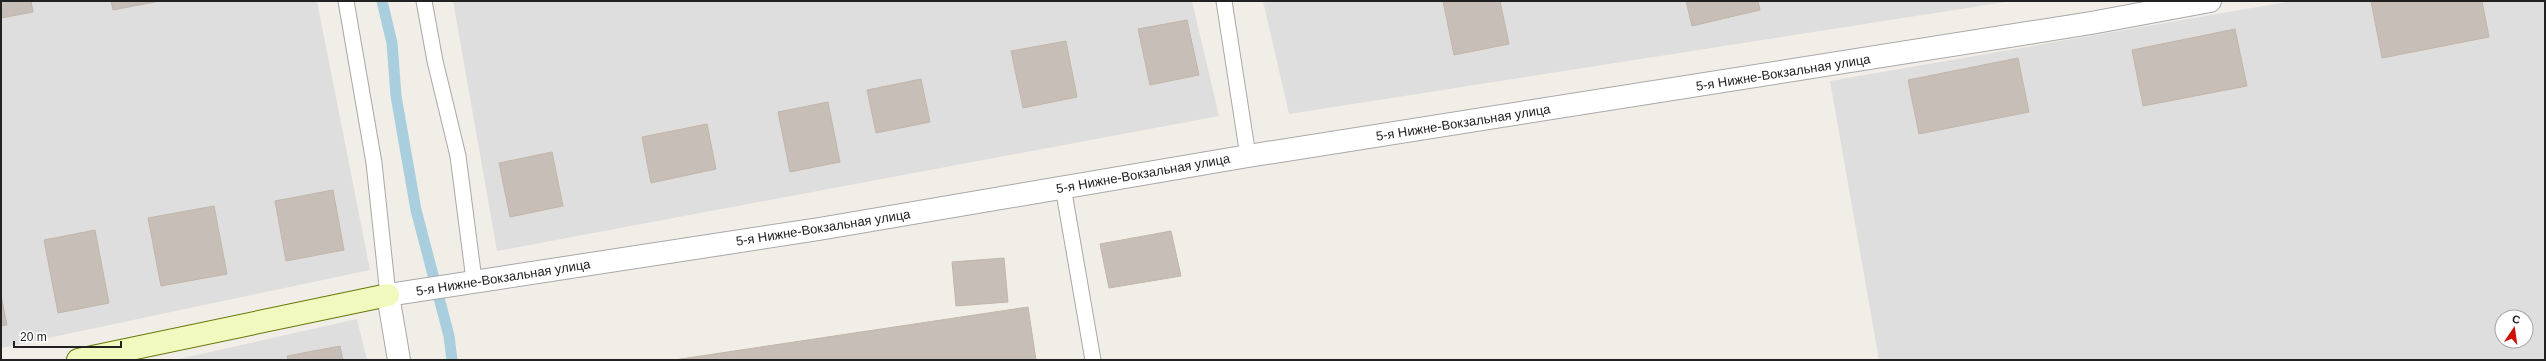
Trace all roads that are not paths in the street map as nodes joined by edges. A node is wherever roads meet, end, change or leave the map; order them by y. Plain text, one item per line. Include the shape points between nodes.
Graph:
1 (346, 1) edge
2 (424, 1) edge
3 (1224, 1) edge
4 (2210, 1) edge
5 (1248, 156) junction
6 (1063, 187) junction
7 (474, 280) junction
8 (388, 295) junction
9 (78, 360) edge
10 (398, 360) edge
11 (1093, 360) edge

1 - 8 lane via 374,163
2 - 7 lane via 435,61 458,156
3 - 5 lane
4 - 5 street, 5-я Нижне-Вокзальная улица via 2091,23
5 - 6 street, 5-я Нижне-Вокзальная улица
6 - 7 street, 5-я Нижне-Вокзальная улица via 819,229
6 - 11 lane
7 - 8 street, 5-я Нижне-Вокзальная улица
8 - 9 street, 5-я Нижне-Вокзальная улица
8 - 10 street

